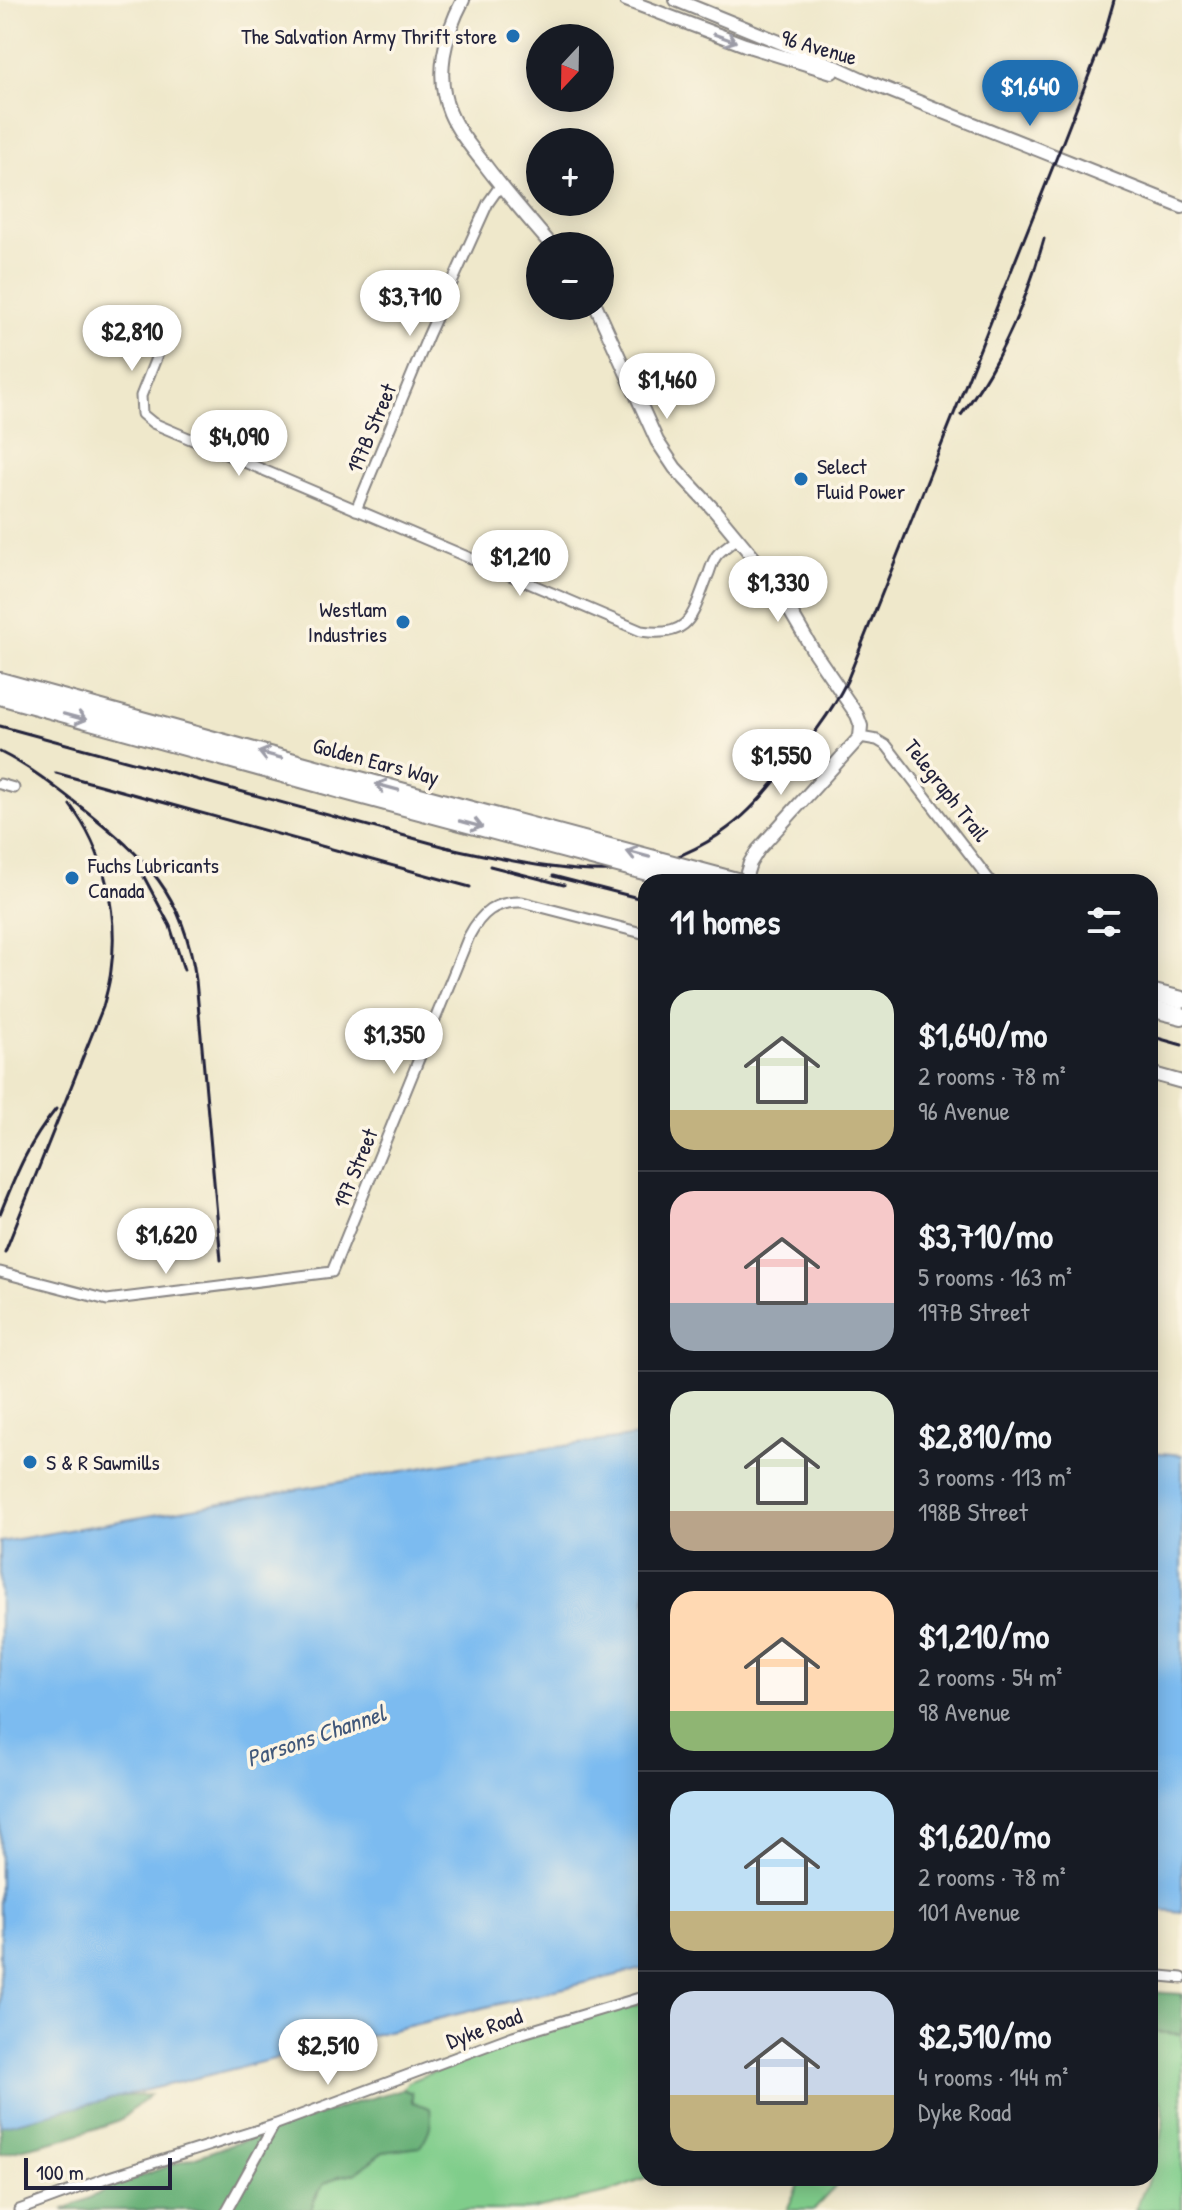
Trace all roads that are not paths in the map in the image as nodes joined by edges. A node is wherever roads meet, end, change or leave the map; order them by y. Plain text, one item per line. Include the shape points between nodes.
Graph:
1 (463, 0) edge
2 (626, 0) edge
3 (676, 0) edge
4 (866, 81) junction
5 (500, 186) junction
6 (1182, 207) edge
7 (540, 232) edge
8 (602, 320) edge
9 (160, 328) dead end
10 (356, 510) junction
11 (737, 538) junction
12 (0, 681) edge
13 (0, 696) edge
14 (860, 737) junction
15 (343, 783) junction
16 (0, 784) edge
17 (14, 788) dead end
18 (657, 874) edge
19 (710, 874) edge
20 (745, 874) edge
21 (985, 874) edge
22 (638, 932) edge
23 (1158, 994) edge
24 (1182, 1000) edge
25 (1158, 1010) edge
26 (1182, 1016) edge
27 (1158, 1075) edge
28 (1182, 1082) edge
29 (0, 1272) edge
30 (1158, 1976) edge
31 (1182, 1978) edge
32 (638, 1998) edge
33 (274, 2125) junction
34 (19, 2210) edge
35 (227, 2210) edge

1 - 5 street via 443,54 444,93 457,127
2 -> 4 street, 96 Avenue via 810,67
3 - 4 street, 96 Avenue
4 - 6 street, 96 Avenue
5 - 7 street
5 - 10 street, 197B Street via 464,256
8 - 11 street via 657,441
9 - 10 street via 162,343 141,396 142,414
10 - 11 street via 641,631 665,633 684,626 716,556
11 - 14 street via 772,580 857,715
15 -> 12 highway, Golden Ears Way
13 -> 15 highway, Golden Ears Way
14 - 20 street via 758,850
14 - 21 street, Telegraph Trail via 887,746
15 -> 18 highway, Golden Ears Way, bridge
19 -> 15 highway, Golden Ears Way, bridge
16 - 17 street
22 - 29 street, 197 Street via 522,902 502,903 482,915 332,1272 107,1300
23 - 24 highway
25 - 26 highway
27 - 28 street
30 - 31 street
32 - 33 street, Dyke Road via 513,2036
33 - 34 street, Dyke Road
33 - 35 street

